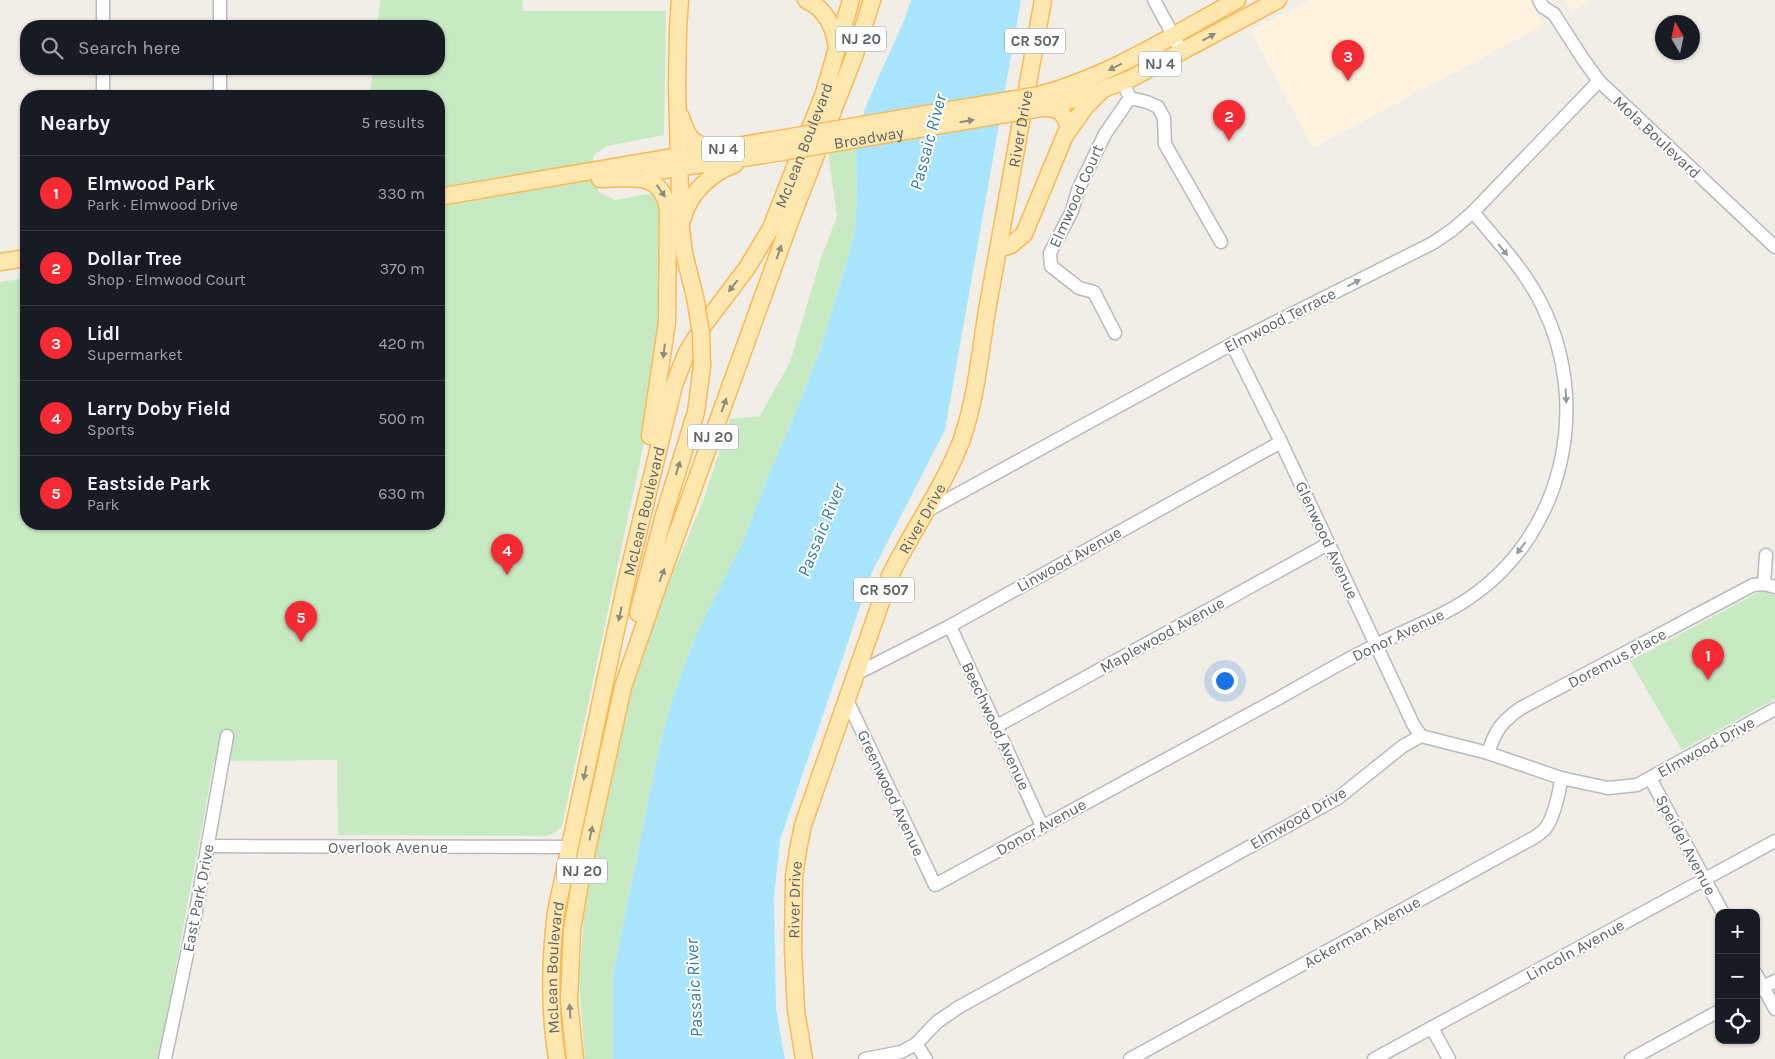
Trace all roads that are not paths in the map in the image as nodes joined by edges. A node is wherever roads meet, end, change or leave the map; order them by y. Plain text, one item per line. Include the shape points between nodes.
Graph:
1 (103, 0) edge
2 (220, 0) edge
3 (680, 0) edge
4 (806, 0) edge
5 (851, 0) edge
6 (872, 0) edge
7 (1043, 0) edge
8 (1154, 0) edge
9 (1237, 0) edge
10 (1278, 0) edge
11 (1539, 0) edge
12 (1552, 0) edge
13 (1554, 14) junction
14 (103, 20) edge
15 (220, 20) edge
16 (1173, 35) junction
17 (1182, 52) junction
18 (837, 53) junction
19 (103, 75) edge
20 (220, 75) edge
21 (1599, 81) junction
22 (1123, 82) junction
23 (1106, 89) junction
24 (103, 90) edge
25 (220, 90) edge
26 (1130, 98) junction
27 (1037, 102) junction
28 (678, 106) junction
29 (1066, 134) junction
30 (765, 148) junction
31 (678, 162) junction
32 (599, 174) junction
33 (445, 196) edge
34 (445, 207) edge
35 (1472, 212) junction
36 (681, 228) junction
37 (1221, 242) dead end
38 (1775, 247) edge
39 (998, 249) junction
40 (20, 259) edge
41 (0, 262) edge
42 (20, 271) edge
43 (0, 273) edge
44 (1115, 333) dead end
45 (1232, 344) junction
46 (1281, 442) junction
47 (925, 512) junction
48 (1328, 544) junction
49 (634, 550) junction
50 (1766, 555) dead end
51 (1770, 585) edge
52 (950, 626) junction
53 (1377, 644) junction
54 (856, 674) junction
55 (623, 687) junction
56 (848, 700) junction
57 (1775, 709) edge
58 (997, 726) junction
59 (227, 736) dead end
60 (1420, 736) junction
61 (1488, 753) junction
62 (1561, 778) junction
63 (1650, 778) junction
64 (1042, 826) junction
65 (1775, 841) edge
66 (208, 846) junction
67 (569, 847) junction
68 (1704, 880) junction
69 (935, 885) joint
70 (1720, 909) edge
71 (1775, 981) edge
72 (1760, 989) edge
73 (1775, 1009) edge
74 (1715, 1013) edge
75 (1432, 1028) junction
76 (916, 1044) junction
77 (1145, 1055) edge
78 (166, 1059) edge
79 (557, 1059) edge
80 (575, 1059) edge
81 (804, 1059) edge
82 (865, 1059) edge
83 (926, 1059) edge
84 (1130, 1059) edge
85 (1374, 1059) edge
86 (1449, 1059) edge
87 (1631, 1059) edge

1 - 14 street
2 - 15 street
3 - 28 main road
4 - 18 main road via 820,8 830,21
5 - 18 main road, McLean Boulevard / NJ 20
55 -> 6 main road, McLean Boulevard / NJ 20
7 - 39 main road, River Drive / CR 507
8 - 16 street
9 - 16 main road, Broadway / NJ 4
17 -> 10 main road, Broadway / NJ 4
11 - 13 street, Mola Boulevard
12 - 13 street, Mola Boulevard
13 - 21 street, Mola Boulevard
16 - 17 street
16 -> 27 main road, Broadway / NJ 4 via 1100,74
17 - 22 main road, Broadway / NJ 4
18 -> 49 main road, McLean Boulevard / NJ 20 via 804,148 771,228 747,268 703,326 680,369 664,421
19 - 24 street
20 - 25 street
21 - 35 street, Elmwood Terrace
21 - 38 street, Mola Boulevard
22 - 23 main road, Broadway / NJ 4
22 - 26 street
23 - 27 main road, Broadway / NJ 4 via 1068,102
23 - 29 main road via 1092,100
26 - 37 street via 1158,107 1164,118 1165,144
26 - 44 street, Elmwood Court via 1105,134 1050,253 1050,266 1079,288 1094,292
27 - 29 main road via 1064,115 1068,128
27 - 30 main road, Broadway / NJ 4, bridge via 1008,101
28 - 30 main road via 687,134 694,143 705,147
28 - 31 main road
29 - 39 main road via 1024,234 1011,245
30 - 31 main road, Broadway / NJ 4
30 - 36 main road via 706,180 691,200
31 - 32 main road, Broadway / NJ 4
31 - 36 main road
32 - 33 main road, Broadway
32 - 34 main road, Broadway
32 -> 49 main road via 652,181 664,193 668,210 667,322 654,418 638,495
45 -> 35 street, Elmwood Terrace via 1433,243
35 -> 53 street, Donor Avenue via 1529,282 1558,344 1567,416 1562,460 1537,523 1524,544 1492,580 1457,607
55 -> 36 main road, bridge via 650,565 696,412 702,366 701,333
39 - 47 main road, River Drive / CR 507 via 973,396 962,439
40 - 41 main road
42 - 43 main road
45 - 46 street, Glenwood Avenue
45 - 47 street, Elmwood Terrace
46 - 48 street, Glenwood Avenue
46 - 52 street, Linwood Avenue
47 - 54 main road, River Drive / CR 507 via 890,576
48 - 53 street, Glenwood Avenue
48 - 58 street, Maplewood Avenue
49 -> 67 main road, McLean Boulevard / NJ 20
50 - 51 street, Doremus Place
51 - 61 street, Doremus Place via 1753,585 1521,708 1498,728
52 - 54 street, Linwood Avenue
52 - 58 street, Beechwood Avenue
53 - 60 street, Glenwood Avenue
53 - 64 street, Donor Avenue
54 - 56 main road, River Drive / CR 507
80 -> 55 main road, McLean Boulevard / NJ 20 via 569,984 574,912
56 - 69 street, Greenwood Avenue
56 - 81 main road, River Drive / CR 507 via 803,825 794,877 796,1010
57 - 63 street, Elmwood Drive
58 - 64 street, Beechwood Avenue
59 - 66 street, East Park Drive
60 - 61 street, Elmwood Drive
60 - 76 street, Elmwood Drive via 1338,798 959,1007 937,1022
61 - 62 street, Elmwood Drive
62 - 63 street, Elmwood Drive via 1608,788 1637,785
62 - 77 street, Ackerman Avenue via 1551,817 1546,828 1535,837
63 - 68 street, Speidel Avenue
64 - 69 street, Donor Avenue
65 - 68 street, Lincoln Avenue
66 - 67 street, Overlook Avenue
66 - 78 street, East Park Drive
67 - 79 main road, McLean Boulevard / NJ 20 via 556,912 550,988
68 - 70 street, Speidel Avenue
68 - 75 street, Lincoln Avenue
71 - 72 street
72 - 73 street
74 - 87 street
75 - 85 street, Lincoln Avenue
75 - 86 street
76 - 82 street, Elmwood Drive via 901,1052
76 - 83 street
77 - 84 street, Ackerman Avenue

